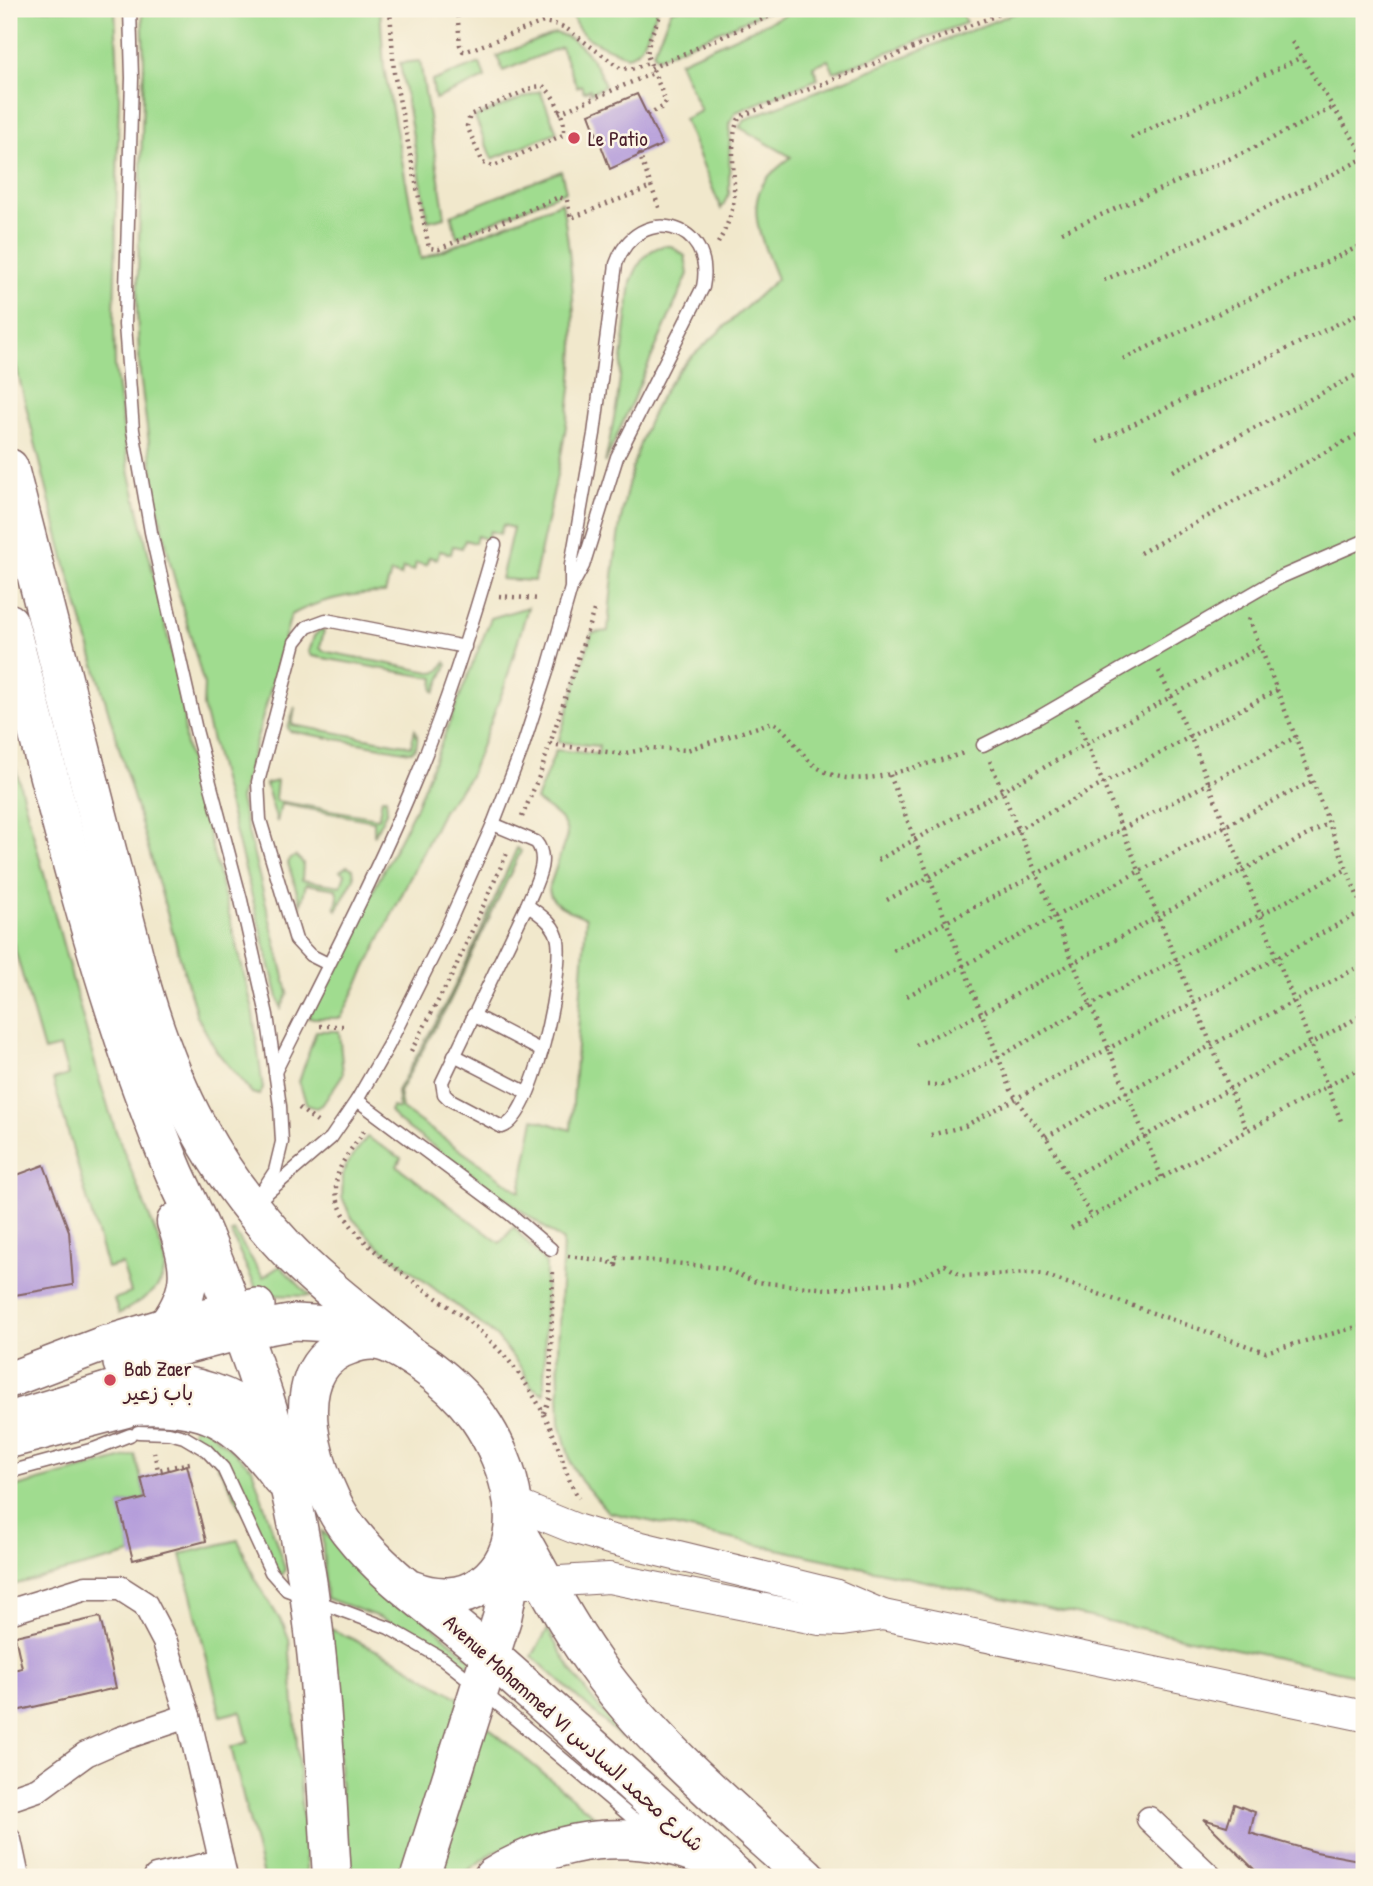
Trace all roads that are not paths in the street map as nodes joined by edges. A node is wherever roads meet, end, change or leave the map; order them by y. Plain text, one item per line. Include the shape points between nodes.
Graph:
1 (130, 9) edge
2 (9, 468) edge
3 (1364, 541) edge
4 (495, 545) dead end
5 (571, 588) junction
6 (9, 623) edge
7 (465, 647) junction
8 (983, 745) road end
9 (493, 824) junction
10 (527, 905) junction
11 (328, 964) junction
12 (473, 1015) junction
13 (542, 1051) junction
14 (454, 1055) junction
15 (275, 1072) junction
16 (526, 1092) junction
17 (357, 1100) junction
18 (174, 1172) junction
19 (251, 1207) junction
20 (553, 1250) road end
21 (245, 1319) junction
22 (168, 1325) junction
23 (387, 1339) junction
24 (9, 1380) edge
25 (122, 1387) junction
26 (9, 1399) edge
27 (9, 1420) edge
28 (275, 1432) junction
29 (9, 1438) edge
30 (314, 1454) junction
31 (9, 1472) edge
32 (290, 1490) junction
33 (334, 1510) junction
34 (511, 1556) junction
35 (412, 1590) junction
36 (311, 1600) junction
37 (9, 1612) edge
38 (883, 1615) junction
39 (485, 1673) junction
40 (188, 1716) junction
41 (1364, 1716) edge
42 (9, 1799) edge
43 (1149, 1819) dead end
44 (9, 1840) edge
45 (223, 1870) edge
46 (730, 1872) edge
47 (18, 1877) edge
48 (156, 1877) edge
49 (332, 1877) edge
50 (421, 1877) edge
51 (493, 1877) edge
52 (806, 1877) edge
53 (1210, 1877) edge

1 - 15 lane via 125,325 133,430 196,730 252,946
2 - 19 main road via 160,1048 212,1155
3 - 8 lane via 1288,574
4 - 7 lane
5 - 5 lane via 583,566 617,457 703,287 706,274 699,247 691,237 666,227 652,227 628,239 616,264 598,406 570,565
5 - 9 lane via 547,672
6 - 18 main road via 107,987
7 - 11 lane via 414,783
7 - 11 lane via 326,620 307,627 295,642 264,755 258,802 292,931 303,948
9 - 10 lane via 536,842 540,848 543,861
9 - 17 lane via 417,990
10 - 12 lane
10 - 13 lane via 549,923 558,941 556,996
11 - 15 lane
12 - 13 lane
12 - 14 lane
13 - 16 lane
14 - 16 lane
14 - 16 lane via 442,1082 444,1094 496,1126 512,1122
15 - 19 lane via 282,1142 275,1171
17 - 19 lane via 331,1138
17 - 20 lane
18 - 21 main road
18 - 22 main road via 173,1209 189,1274 184,1299
19 - 23 main road via 296,1257
21 - 22 main road
21 - 23 main road via 312,1322
21 - 25 main road
21 - 28 main road
21 - 30 main road
22 - 25 main road
23 - 30 main road, Avenue Mohammed VI شارع محمد السادس via 348,1345 313,1376 306,1407
23 - 34 main road via 436,1373 478,1418 501,1463
24 - 25 main road
25 - 26 main road
25 - 27 main road
25 - 28 main road via 171,1381 208,1389 238,1403
25 - 29 main road
25 - 31 lane via 84,1452
25 - 32 main road via 222,1420 251,1440
25 - 36 lane via 169,1433 206,1450 223,1468 278,1582
28 - 32 main road
28 - 33 main road
30 - 33 main road, Avenue Mohammed VI شارع محمد السادس
32 - 36 main road
33 - 35 main road, Avenue Mohammed VI شارع محمد السادس via 369,1553
34 - 35 main road, Avenue Mohammed VI شارع محمد السادس via 450,1597
34 - 38 street via 820,1620
34 - 38 street via 598,1536 834,1594
34 - 39 main road via 502,1618
34 - 52 main road via 645,1727
35 - 39 main road, Avenue Mohammed VI شارع محمد السادس
36 - 39 lane via 361,1616 443,1659
36 - 49 main road
37 - 40 street via 86,1588 120,1588 145,1604 165,1642
38 - 41 street
39 - 46 main road, Avenue Mohammed VI شارع محمد السادس
39 - 50 main road
40 - 42 street via 86,1754 38,1789
40 - 45 street
43 - 53 street
44 - 47 street
45 - 48 street
46 - 51 main road via 682,1848 614,1838 535,1854

